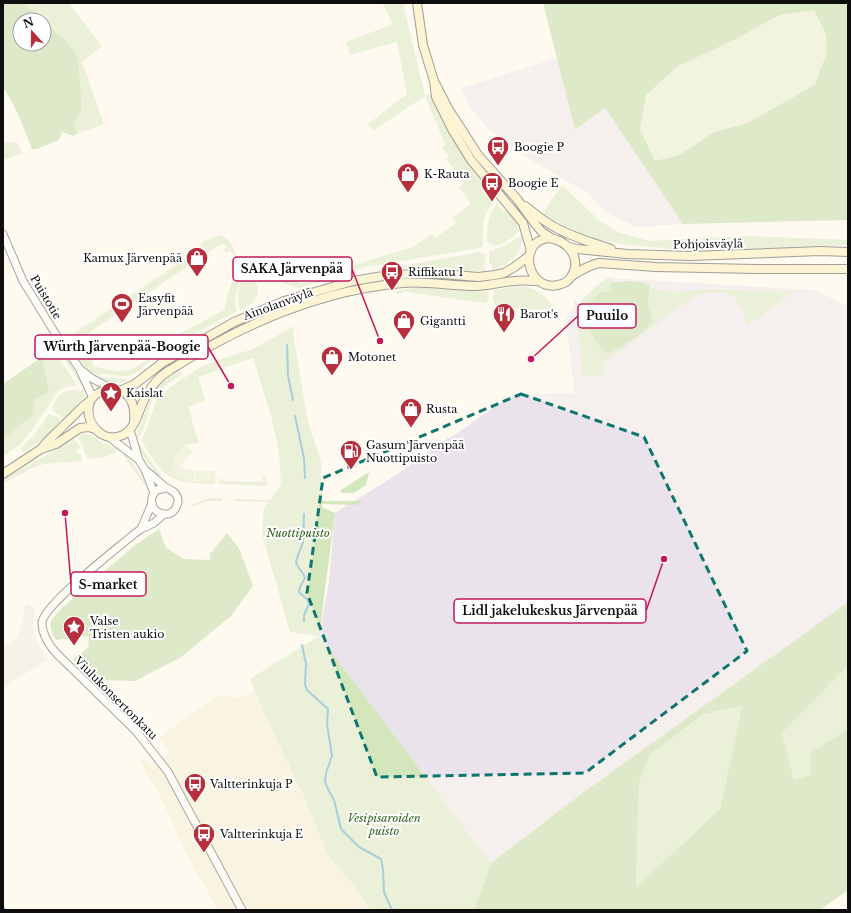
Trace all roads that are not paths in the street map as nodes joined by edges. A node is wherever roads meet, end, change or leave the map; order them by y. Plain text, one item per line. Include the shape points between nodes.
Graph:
1 (417, 3) edge
2 (434, 81) junction
3 (517, 199) junction
4 (3, 234) edge
5 (554, 239) junction
6 (569, 247) junction
7 (848, 252) edge
8 (530, 254) junction
9 (627, 254) junction
10 (848, 269) edge
11 (572, 276) junction
12 (538, 281) junction
13 (79, 368) junction
14 (115, 390) junction
15 (92, 399) junction
16 (132, 426) junction
17 (95, 429) junction
18 (109, 437) junction
19 (41, 449) junction
20 (139, 460) junction
21 (145, 470) junction
22 (3, 474) edge
23 (166, 488) junction
24 (154, 493) junction
25 (152, 503) junction
26 (164, 514) junction
27 (141, 529) junction
28 (242, 910) edge

1 - 2 main road via 423,45
2 - 3 main road via 478,155
2 - 8 main road via 436,98 471,160 519,217 527,234
3 - 5 main road via 542,232
3 - 9 main road via 563,232
4 - 13 street, Puistotie via 23,280
5 - 6 main road
5 - 8 main road via 540,240
6 - 9 main road, Pohjoisväylä
6 - 11 main road via 575,265
7 - 9 main road, Pohjoisväylä via 691,256
8 - 12 main road via 530,269
8 - 14 main road, Ainolanväylä via 509,270 495,275 478,277 430,273 383,276 353,281 284,301 234,322 162,363 135,384 122,390
10 - 11 main road, Pohjoisväylä via 599,264 587,267
11 - 12 main road via 562,285 549,286
12 - 16 main road, Ainolanväylä via 513,281 476,286 422,282 389,284 363,288 277,314 224,338 168,371 148,392
13 - 14 street, Puistotie via 91,378
13 - 15 street, Puistotie
14 - 15 main road via 98,393
14 - 16 main road via 127,395 131,400 134,408
15 - 17 main road via 88,413 89,421
15 - 19 main road via 48,439
16 - 18 main road via 117,438
16 - 20 street
17 - 18 main road
17 - 19 main road via 80,428 56,444
18 - 20 street
19 - 22 main road
20 - 21 street
21 - 23 street
21 - 24 street
23 - 24 street via 160,488
23 - 26 street via 174,492 178,502 175,510
24 - 25 street
25 - 26 street via 156,510
25 - 27 street, Viulukonsertonkatu
26 - 27 street, Viulukonsertonkatu via 154,523
27 - 28 street, Viulukonsertonkatu via 56,601 44,618 43,630 50,646 136,731 168,772

